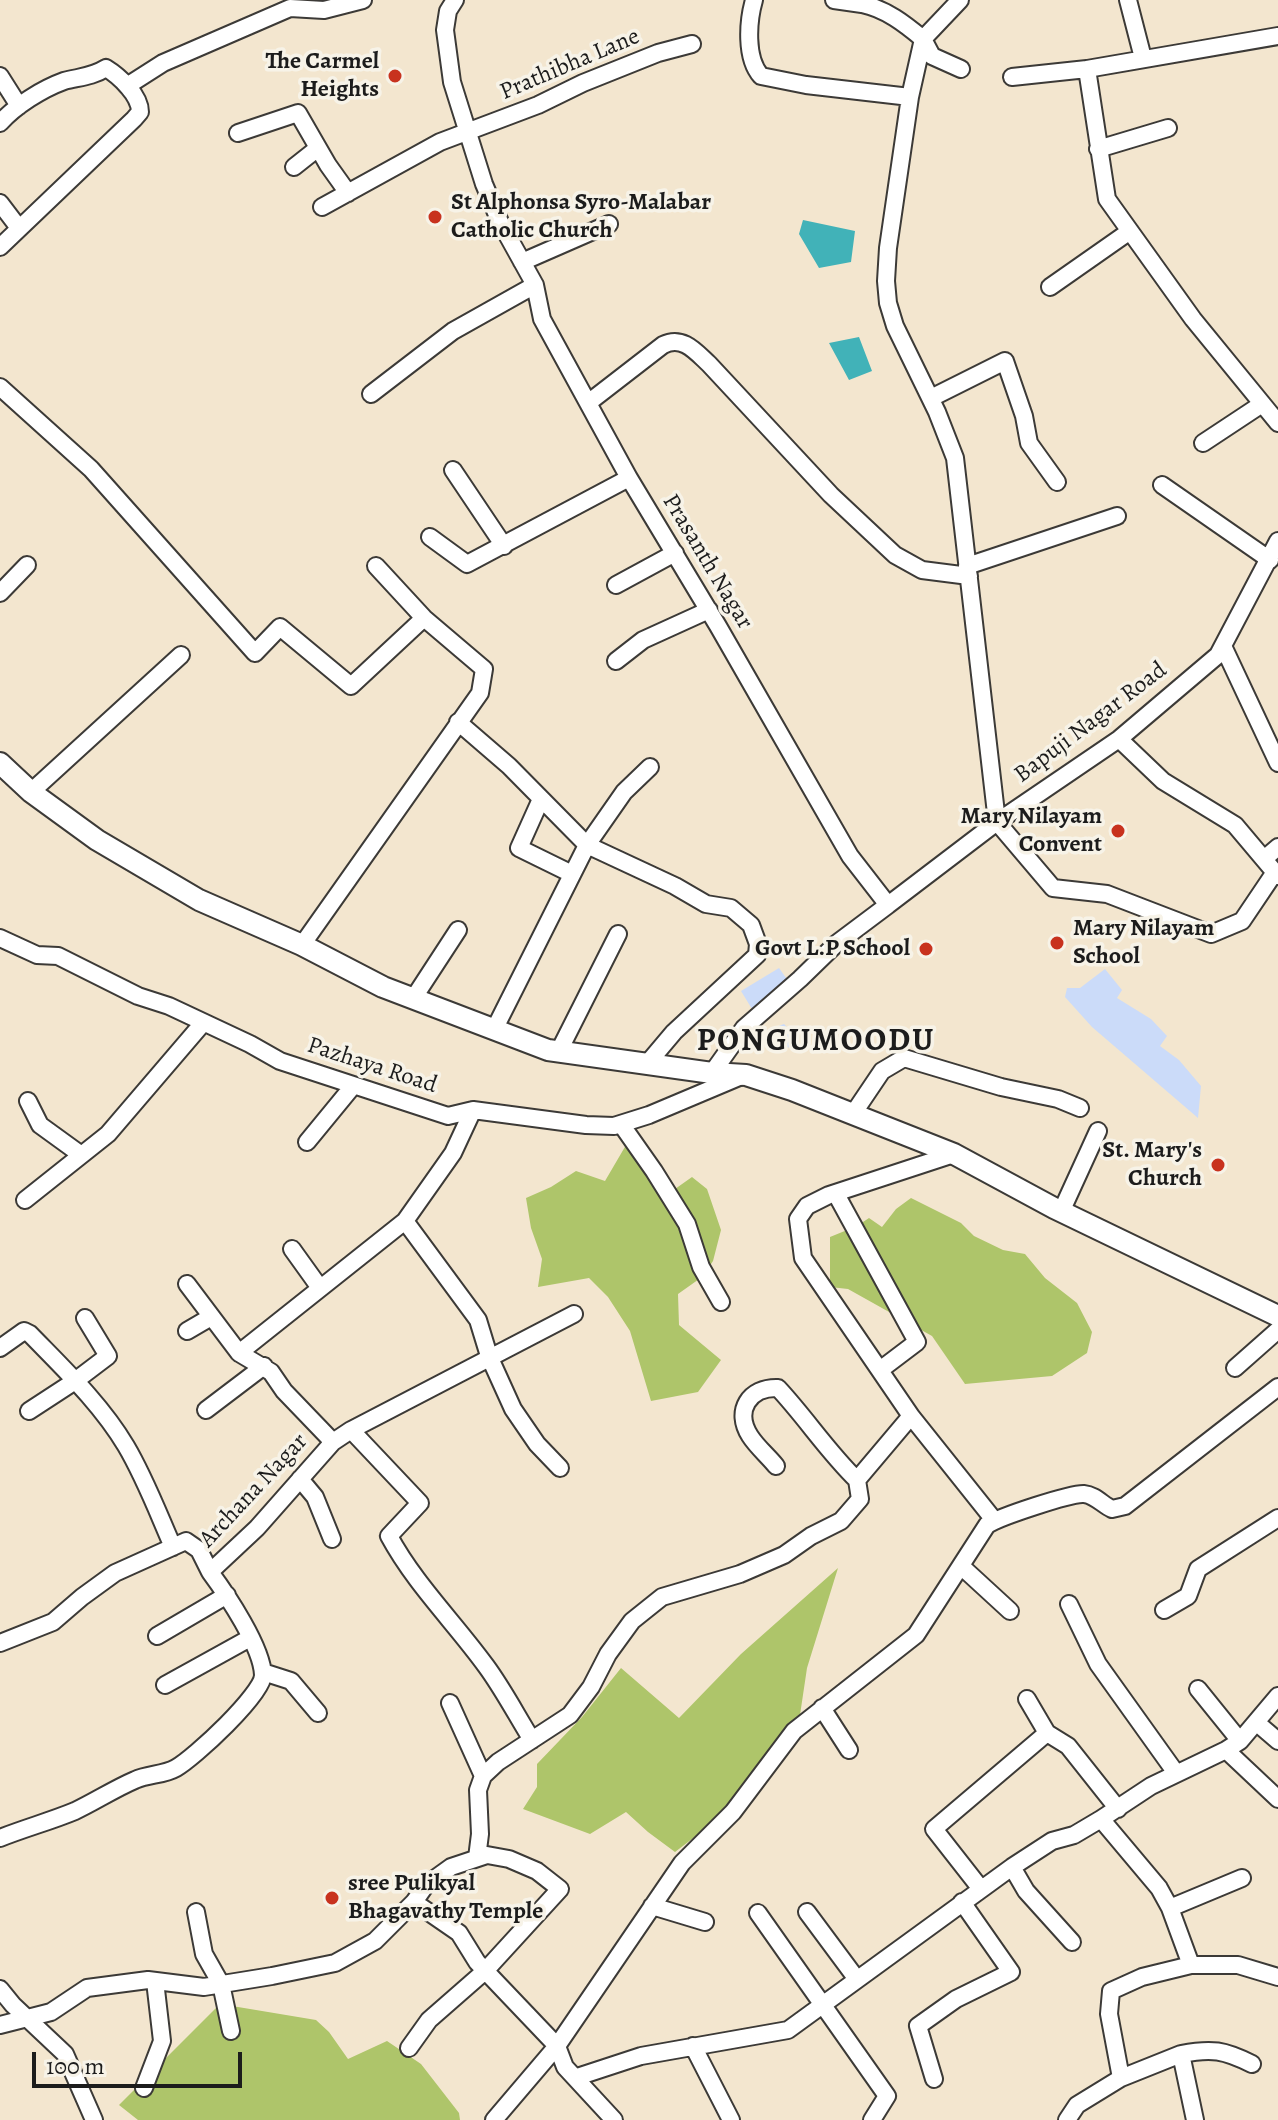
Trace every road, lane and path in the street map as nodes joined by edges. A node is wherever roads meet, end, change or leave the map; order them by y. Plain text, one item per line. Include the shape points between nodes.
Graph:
1 (363, 0) edge
2 (455, 0) edge
3 (754, 0) edge
4 (834, 0) edge
5 (960, 0) edge
6 (1128, 0) edge
7 (863, 2) edge
8 (287, 4) edge
9 (1278, 36) edge
10 (923, 39) junction
11 (692, 44) dead end
12 (1143, 58) junction
13 (961, 69) dead end
14 (1087, 69) junction
15 (0, 76) edge
16 (1012, 77) dead end
17 (127, 86) junction
18 (910, 97) junction
19 (19, 106) junction
20 (0, 123) edge
21 (1168, 128) dead end
22 (238, 133) dead end
23 (468, 133) junction
24 (318, 148) junction
25 (1098, 149) junction
26 (294, 167) dead end
27 (348, 193) junction
28 (0, 203) edge
29 (322, 207) dead end
30 (609, 224) dead end
31 (19, 228) junction
32 (1130, 231) junction
33 (0, 247) edge
34 (522, 262) junction
35 (535, 285) junction
36 (1050, 287) dead end
37 (371, 394) dead end
38 (4, 398) edge
39 (931, 398) junction
40 (588, 403) junction
41 (1262, 404) junction
42 (1278, 423) edge
43 (1203, 443) dead end
44 (453, 470) dead end
45 (629, 478) junction
46 (1057, 482) dead end
47 (1162, 485) dead end
48 (1117, 516) dead end
49 (430, 537) dead end
50 (1278, 541) edge
51 (504, 546) junction
52 (675, 553) junction
53 (1270, 560) junction
54 (27, 565) dead end
55 (376, 566) dead end
56 (968, 571) junction
57 (616, 585) dead end
58 (0, 593) edge
59 (709, 610) junction
60 (424, 618) junction
61 (1223, 646) junction
62 (181, 655) dead end
63 (616, 661) dead end
64 (458, 722) junction
65 (1119, 739) junction
66 (0, 763) edge
67 (1278, 763) edge
68 (650, 767) dead end
69 (31, 792) junction
70 (541, 799) junction
71 (997, 822) junction
72 (587, 845) junction
73 (1278, 847) edge
74 (1264, 859) junction
75 (572, 874) junction
76 (1276, 874) edge
77 (888, 905) junction
78 (458, 930) dead end
79 (618, 934) dead end
80 (0, 938) edge
81 (302, 945) junction
82 (413, 999) junction
83 (203, 1023) junction
84 (494, 1030) junction
85 (559, 1051) junction
86 (647, 1064) junction
87 (712, 1073) junction
88 (746, 1075) junction
89 (353, 1086) junction
90 (28, 1101) dead end
91 (1080, 1108) dead end
92 (473, 1110) junction
93 (853, 1114) junction
94 (621, 1124) junction
95 (1098, 1131) dead end
96 (307, 1142) dead end
97 (80, 1154) junction
98 (954, 1154) junction
99 (836, 1194) junction
100 (25, 1200) dead end
101 (1061, 1212) junction
102 (405, 1221) junction
103 (292, 1249) dead end
104 (187, 1284) dead end
105 (320, 1288) junction
106 (721, 1302) dead end
107 (1275, 1309) edge
108 (574, 1314) dead end
109 (211, 1317) junction
110 (85, 1318) dead end
111 (1278, 1330) edge
112 (187, 1331) dead end
113 (0, 1348) edge
114 (239, 1353) junction
115 (489, 1356) junction
116 (264, 1366) junction
117 (1235, 1368) dead end
118 (880, 1370) junction
119 (75, 1381) junction
120 (1278, 1387) edge
121 (206, 1410) dead end
122 (29, 1411) dead end
123 (911, 1416) junction
124 (351, 1430) junction
125 (333, 1442) junction
126 (776, 1466) dead end
127 (560, 1468) dead end
128 (300, 1479) junction
129 (857, 1480) junction
130 (1278, 1518) edge
131 (994, 1520) junction
132 (332, 1539) dead end
133 (173, 1547) junction
134 (961, 1566) junction
135 (210, 1572) junction
136 (227, 1595) junction
137 (1069, 1604) dead end
138 (1164, 1610) dead end
139 (1010, 1611) dead end
140 (157, 1636) dead end
141 (250, 1638) junction
142 (0, 1643) edge
143 (263, 1672) junction
144 (165, 1685) dead end
145 (1198, 1689) dead end
146 (1278, 1696) edge
147 (1027, 1699) dead end
148 (450, 1703) dead end
149 (822, 1708) junction
150 (318, 1713) dead end
151 (1257, 1723) junction
152 (1047, 1733) junction
153 (532, 1740) junction
154 (1278, 1741) edge
155 (1233, 1746) junction
156 (849, 1750) dead end
157 (1176, 1773) junction
158 (483, 1776) junction
159 (1278, 1799) edge
160 (1118, 1809) junction
161 (1101, 1819) junction
162 (0, 1838) edge
163 (477, 1858) junction
164 (1012, 1867) junction
165 (1242, 1878) dead end
166 (981, 1889) junction
167 (414, 1902) junction
168 (962, 1902) junction
169 (652, 1906) junction
170 (1170, 1908) junction
171 (196, 1912) dead end
172 (807, 1912) dead end
173 (758, 1913) dead end
174 (705, 1922) dead end
175 (1072, 1942) dead end
176 (1191, 1965) junction
177 (485, 1971) junction
178 (1278, 1977) edge
179 (856, 1978) junction
180 (155, 1981) junction
181 (221, 1984) junction
182 (0, 1989) edge
183 (821, 2003) junction
184 (28, 2020) junction
185 (0, 2025) edge
186 (231, 2031) dead end
187 (557, 2046) junction
188 (693, 2046) junction
189 (409, 2048) dead end
190 (1181, 2054) junction
191 (1252, 2064) dead end
192 (577, 2077) junction
193 (1121, 2078) junction
194 (934, 2079) dead end
195 (144, 2088) dead end
196 (94, 2120) edge
197 (494, 2120) edge
198 (614, 2120) edge
199 (731, 2120) edge
200 (872, 2120) edge
201 (1067, 2120) edge
202 (1195, 2120) edge

1 - 8 street via 324,10
2 - 23 street, Prasanth Nagar via 445,30 452,82
3 - 18 street via 749,23 754,65 761,76
4 - 7 street
5 - 10 street
6 - 12 street
7 - 10 street
8 - 17 street via 163,63
9 - 12 street
10 - 13 street via 932,56
10 - 18 street
11 - 23 street, Prathibha Lane via 658,53
12 - 14 street
14 - 16 street
14 - 25 street
15 - 19 street
17 - 19 street via 106,68 62,82
17 - 31 street via 140,112
18 - 39 street via 886,281 895,326
19 - 20 street
21 - 25 street
22 - 24 street via 298,113
23 - 27 street, Prathibha Lane via 440,142
23 - 34 street, Prasanth Nagar via 495,209
24 - 26 street
24 - 27 street
25 - 32 street via 1107,199
27 - 29 street, Prathibha Lane
28 - 31 street
30 - 34 street
31 - 33 street
32 - 36 street
32 - 41 street
34 - 35 street, Prasanth Nagar
35 - 37 street via 453,331
35 - 40 street, Prasanth Nagar via 542,319
38 - 60 street via 91,469 255,653 280,627 351,686
39 - 46 street via 1005,361 1029,443
39 - 56 street via 955,458
40 - 45 street, Prasanth Nagar
40 - 56 street via 663,345 682,342 895,555 922,570
41 - 42 street
41 - 43 street
44 - 51 street
45 - 51 street
45 - 52 street, Prasanth Nagar
47 - 53 street
48 - 56 street
49 - 51 street via 467,564
50 - 53 street, Bapuji Nagar Road
52 - 57 street
52 - 59 street, Prasanth Nagar
53 - 61 street, Bapuji Nagar Road
54 - 58 street
55 - 60 street
56 - 71 street
59 - 63 street via 643,640
59 - 77 street, Prasanth Nagar via 850,856
60 - 64 street via 484,669 480,693
61 - 65 street, Bapuji Nagar Road
61 - 67 street
62 - 69 street
64 - 70 street
64 - 81 street
65 - 71 street, Bapuji Nagar Road
65 - 74 street via 1163,781 1235,825
66 - 69 main road
68 - 72 street via 624,792
69 - 81 main road via 97,840 199,900
70 - 72 street
70 - 75 street via 519,848
71 - 76 street via 1053,888 1107,894 1211,934 1242,921
71 - 77 street, Bapuji Nagar Road
72 - 75 street
72 - 86 street via 706,904 731,908 751,925 758,944 754,958
73 - 74 street
74 - 76 street
75 - 84 street
77 - 87 street via 836,944 744,1028
78 - 82 street
79 - 85 street
80 - 83 street, Pazhaya Road via 37,955 58,956
81 - 82 main road
82 - 84 main road
83 - 89 street, Pazhaya Road via 280,1061
83 - 97 street via 108,1134
84 - 85 main road
85 - 86 main road
86 - 87 main road
87 - 88 main road
88 - 93 main road
88 - 94 street, Pazhaya Road
89 - 92 street, Pazhaya Road via 448,1116
89 - 96 street
90 - 97 street via 40,1125
91 - 93 street via 904,1058 882,1071
92 - 94 street, Pazhaya Road via 586,1125
92 - 102 street via 453,1153
93 - 98 main road
94 - 106 street via 687,1224 701,1267
95 - 101 street
97 - 100 street
98 - 99 street
98 - 101 main road
99 - 118 street via 917,1342
99 - 118 street via 807,1206 798,1219 803,1258
101 - 107 main road
102 - 105 street
102 - 115 street via 478,1320
103 - 105 street
104 - 109 street
105 - 114 street
108 - 115 street
109 - 112 street
109 - 114 street
110 - 119 street via 108,1356
111 - 117 street
113 - 119 street via 24,1331
114 - 116 street, Archana Nagar
115 - 124 street
115 - 127 street via 513,1409
116 - 121 street
116 - 125 street, Archana Nagar
118 - 123 street
119 - 122 street
119 - 133 street via 126,1445
120 - 131 street via 1125,1506 1112,1509 1080,1494
123 - 129 street
123 - 131 street
124 - 125 street
124 - 153 street via 420,1503 389,1536 487,1667
125 - 128 street, Archana Nagar
126 - 129 street via 749,1435 743,1415 749,1398 763,1387 778,1388
128 - 132 street via 315,1497
128 - 135 street, Archana Nagar
129 - 153 street via 860,1499 841,1521 740,1574 662,1597 632,1621 570,1715
130 - 138 street via 1198,1569 1188,1596
131 - 134 street
133 - 135 street via 186,1541 193,1544
133 - 142 street via 115,1573 53,1622
134 - 139 street
134 - 149 street via 916,1635
135 - 136 street, Archana Nagar
136 - 140 street
136 - 141 street, Archana Nagar
137 - 157 street via 1098,1664
141 - 143 street, Archana Nagar
141 - 144 street
143 - 150 street via 291,1681
143 - 162 street via 262,1683 245,1704 175,1769 137,1779 76,1810
145 - 155 street
146 - 151 street
147 - 152 street
148 - 158 street
149 - 156 street
149 - 169 street via 794,1731
151 - 154 street
151 - 155 street
152 - 160 street via 1068,1746
152 - 166 street via 934,1829
153 - 158 street
155 - 157 street
155 - 159 street
157 - 160 street
158 - 163 street
160 - 161 street
161 - 164 street
161 - 170 street
163 - 167 street via 451,1867 426,1885
163 - 177 street via 509,1859 560,1889
164 - 166 street
164 - 175 street via 1026,1891
165 - 170 street
166 - 168 street
167 - 177 street via 459,1933
167 - 181 street via 375,1941 335,1963
168 - 179 street
168 - 194 street via 1011,1972 956,1999 918,2026
169 - 174 street
169 - 187 street
170 - 176 street
171 - 181 street via 204,1954
172 - 179 street
173 - 183 street
176 - 178 street via 1238,1965
176 - 193 street via 1111,1991 1109,2014
177 - 187 street
177 - 189 street via 429,2020
179 - 183 street
180 - 181 street
180 - 184 street via 87,1988
180 - 195 street via 162,2041
181 - 186 street
182 - 184 street
183 - 188 street via 788,2030
183 - 200 street via 887,2096
184 - 185 street
184 - 196 street via 65,2054
187 - 192 street via 565,2067
187 - 197 street
188 - 192 street
188 - 199 street
190 - 191 street via 1211,2049
190 - 193 street
190 - 202 street
192 - 198 street
193 - 201 street via 1077,2105

